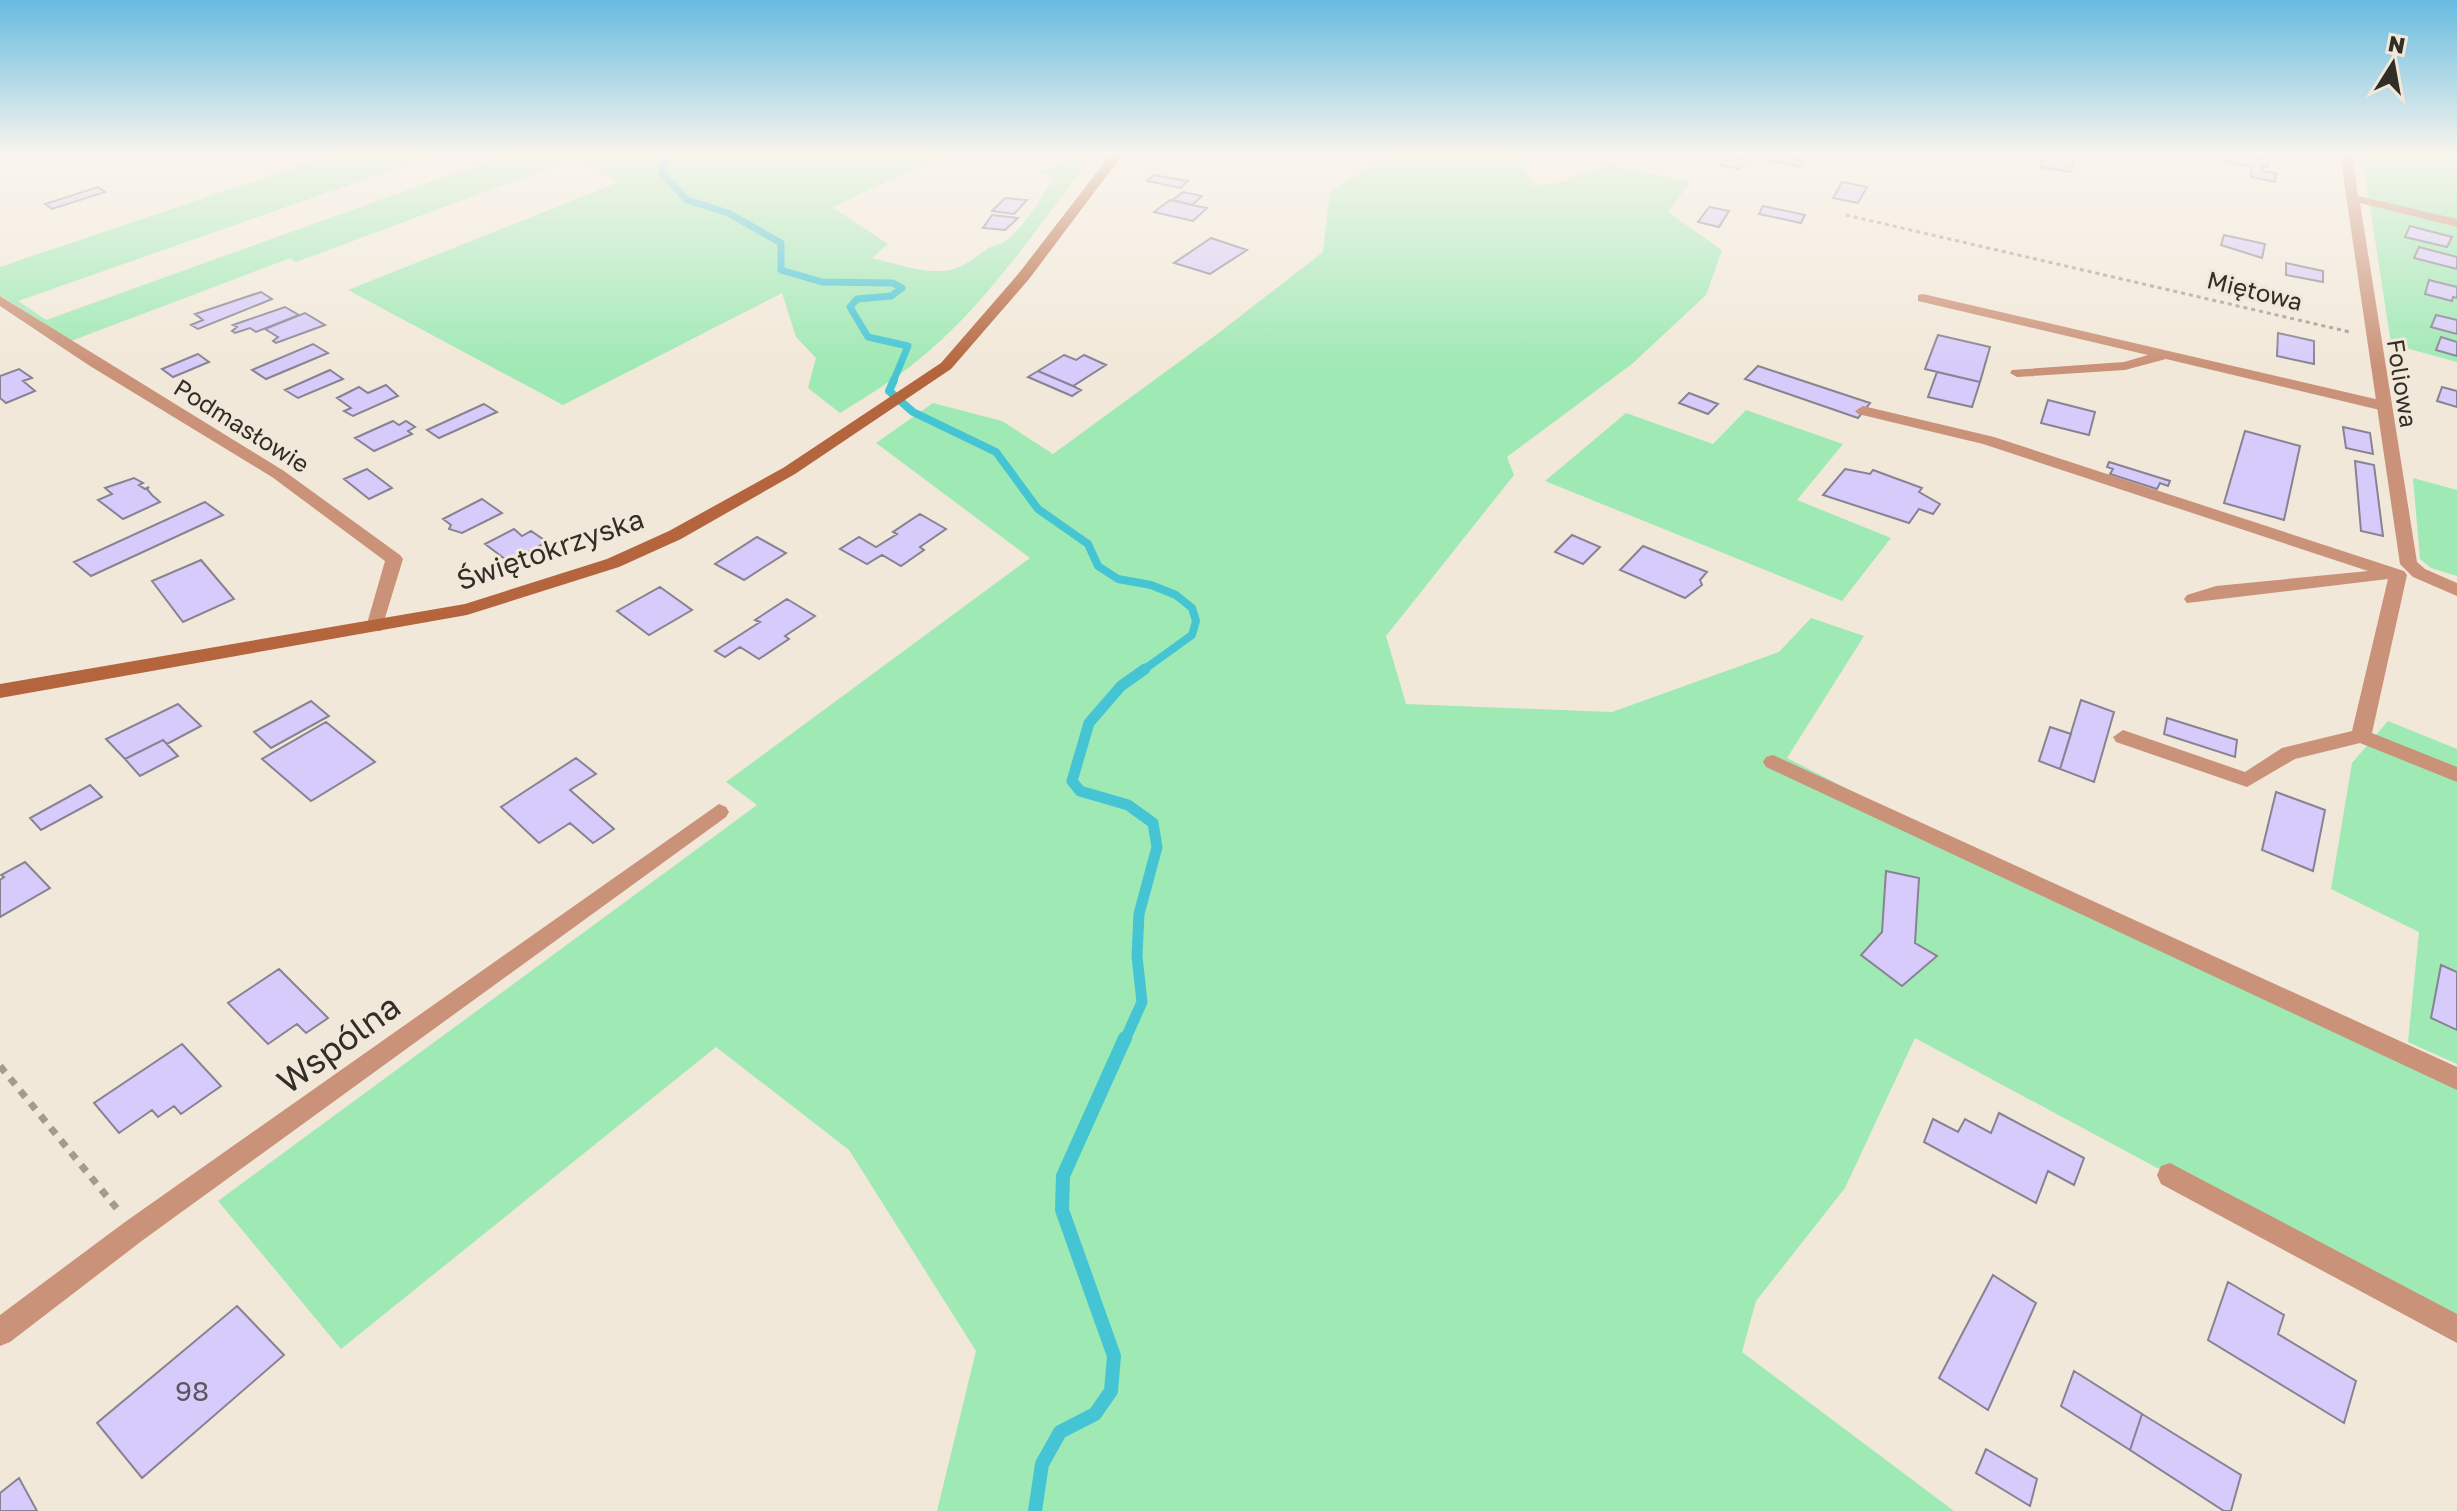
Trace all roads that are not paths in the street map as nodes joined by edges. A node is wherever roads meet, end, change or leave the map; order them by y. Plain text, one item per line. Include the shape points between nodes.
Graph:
1 (1062, 225) edge
2 (2356, 225) edge
3 (1923, 298) dead end
4 (0, 300) edge
5 (2165, 355) junction
6 (2017, 373) dead end
7 (2384, 406) junction
8 (1863, 411) dead end
9 (2419, 573) junction
10 (2398, 575) junction
11 (2457, 590) edge
12 (2193, 599) dead end
13 (375, 627) junction
14 (0, 691) edge
15 (2361, 736) junction
16 (2123, 737) dead end
17 (1773, 762) dead end
18 (2457, 775) edge
19 (719, 812) dead end
20 (2457, 1079) edge
21 (2170, 1175) dead end
22 (2457, 1329) edge
23 (0, 1332) edge

1 - 13 street, Świętokrzyska via 946,366 789,471 613,563 467,609
2 - 7 street, Foliowa
3 - 5 street
4 - 13 street, Podmasłowie via 278,474 394,559
5 - 6 street via 2125,366
5 - 7 street
7 - 9 street, Foliowa via 2409,564
8 - 10 street via 1988,440
9 - 10 street
9 - 11 street
10 - 12 street via 2267,586
10 - 15 street
13 - 14 street, Świętokrzyska
15 - 16 street via 2289,753 2247,780
15 - 18 street
17 - 20 street
19 - 23 street, Wspólna
21 - 22 street

